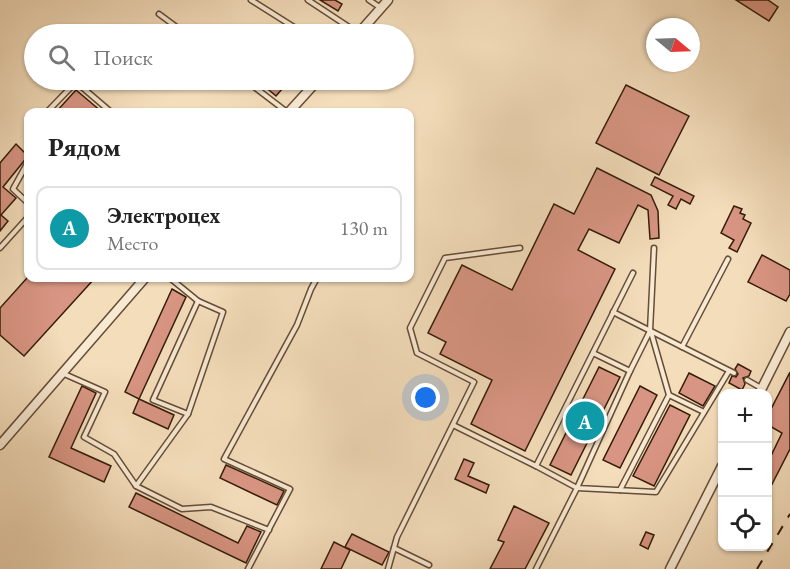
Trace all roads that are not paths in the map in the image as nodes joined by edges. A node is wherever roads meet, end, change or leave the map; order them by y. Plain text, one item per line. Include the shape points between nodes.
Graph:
1 (251, 0) edge
2 (308, 0) edge
3 (369, 0) edge
4 (388, 0) edge
5 (381, 8) junction
6 (159, 14) dead end
7 (172, 24) edge
8 (289, 24) edge
9 (343, 24) edge
10 (367, 24) edge
11 (68, 90) edge
12 (85, 90) edge
13 (258, 90) edge
14 (309, 90) edge
15 (51, 108) edge
16 (106, 108) edge
17 (283, 108) edge
18 (292, 108) edge
19 (24, 169) edge
20 (24, 199) edge
21 (24, 221) edge
22 (0, 248) edge
23 (520, 248) dead end
24 (654, 248) dead end
25 (728, 259) dead end
26 (633, 273) dead end
27 (141, 282) edge
28 (175, 282) edge
29 (314, 282) edge
30 (198, 301) junction
31 (613, 312) junction
32 (650, 331) junction
33 (790, 332) edge
34 (682, 347) junction
35 (593, 353) junction
36 (630, 371) junction
37 (61, 373) junction
38 (747, 380) dead end
39 (758, 389) edge
40 (761, 389) edge
41 (669, 395) junction
42 (704, 412) junction
43 (188, 414) junction
44 (453, 425) junction
45 (0, 445) edge
46 (536, 466) junction
47 (718, 476) edge
48 (718, 482) edge
49 (713, 485) junction
50 (136, 486) junction
51 (577, 488) junction
52 (620, 490) junction
53 (269, 530) junction
54 (394, 548) junction
55 (429, 565) dead end
56 (249, 569) edge
57 (388, 569) edge
58 (536, 569) edge
59 (670, 569) edge

1 - 8 lane
2 - 9 lane
3 - 5 lane
4 - 5 street
5 - 10 street
6 - 7 lane
11 - 15 lane
12 - 16 lane
13 - 17 lane
14 - 18 street
19 - 20 lane via 13,189
21 - 22 lane
23 - 44 lane via 444,258 410,328 417,353 474,381
24 - 32 lane
25 - 34 lane
26 - 31 lane
27 - 37 street
28 - 30 lane
29 - 53 lane via 297,325 224,459 290,489
30 - 43 lane via 223,312
30 - 43 lane via 153,400
31 - 32 lane
31 - 35 lane
32 - 34 lane
32 - 36 lane
32 - 41 lane
33 - 40 street
34 - 42 lane via 731,372
35 - 36 lane
35 - 46 lane
36 - 51 lane
37 - 45 street
37 - 50 lane via 105,392 84,437 114,454
38 - 39 lane
41 - 42 lane
41 - 52 lane
42 - 52 lane via 656,492
43 - 50 lane
44 - 46 lane
44 - 54 lane
46 - 51 lane
47 - 49 street
48 - 49 lane
49 - 59 street
50 - 53 lane via 182,509 212,507
51 - 52 lane
51 - 58 lane
53 - 56 lane
54 - 55 lane
54 - 57 lane

